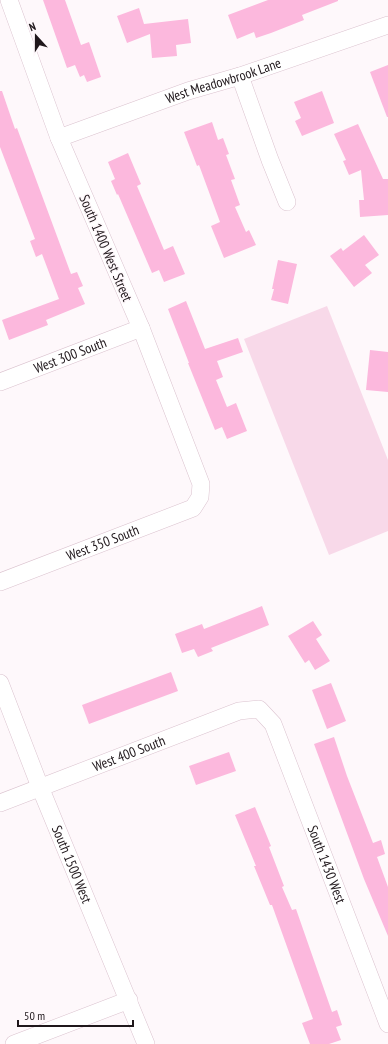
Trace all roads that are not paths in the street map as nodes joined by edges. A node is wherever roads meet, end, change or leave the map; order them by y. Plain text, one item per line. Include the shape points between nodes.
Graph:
1 (9, 0) edge
2 (388, 25) edge
3 (240, 76) junction
4 (59, 138) junction
5 (288, 202) dead end
6 (140, 328) junction
7 (0, 382) edge
8 (200, 496) joint
9 (0, 582) edge
10 (0, 683) edge
11 (260, 709) joint
12 (40, 787) junction
13 (0, 803) edge
14 (129, 1000) junction
15 (388, 1024) edge
16 (14, 1044) edge
17 (146, 1044) edge

1 - 4 street, South 1400 West Street
2 - 3 street, West Meadowbrook Lane
3 - 4 street, West Meadowbrook Lane via 188,91
3 - 5 street
4 - 6 street, South 1400 West Street
6 - 7 street, West 300 South
6 - 8 street, South 1400 West Street via 201,484
8 - 9 street, West 350 South via 193,508
10 - 12 street, South 1500 West
11 - 12 street, West 400 South via 239,711
11 - 15 street, South 1430 West via 273,724
12 - 13 street, West 400 South
12 - 14 street, South 1500 West
14 - 16 street
14 - 17 street, South 1500 West

